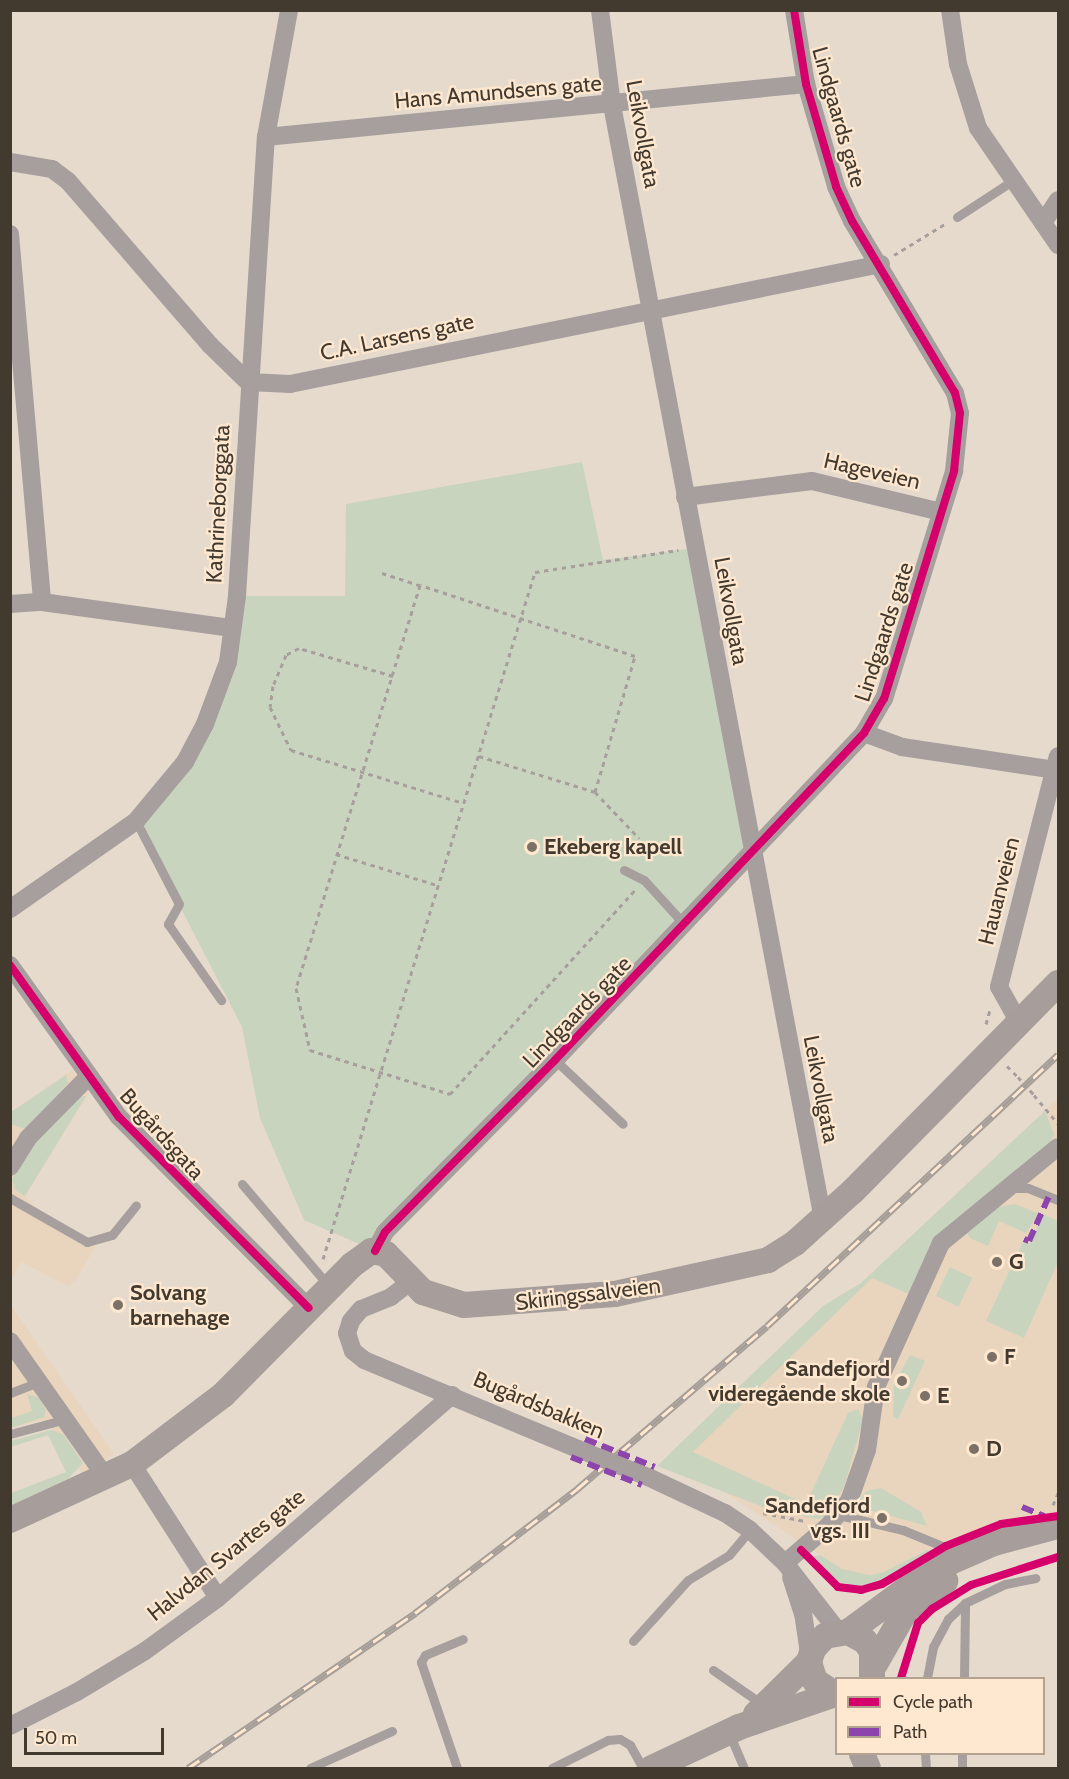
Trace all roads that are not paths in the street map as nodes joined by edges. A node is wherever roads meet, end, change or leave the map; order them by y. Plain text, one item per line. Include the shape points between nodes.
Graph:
1 (289, 10) edge
2 (600, 10) edge
3 (794, 10) edge
4 (950, 10) edge
5 (806, 84) junction
6 (612, 105) junction
7 (266, 137) junction
8 (10, 162) edge
9 (1012, 181) junction
10 (1059, 200) edge
11 (957, 217) road end
12 (1043, 223) junction
13 (10, 234) edge
14 (1059, 245) edge
15 (881, 264) junction
16 (650, 309) junction
17 (248, 382) junction
18 (685, 497) junction
19 (941, 512) junction
20 (42, 602) junction
21 (10, 604) edge
22 (232, 628) junction
23 (864, 733) junction
24 (1057, 763) edge
25 (136, 821) junction
26 (751, 855) junction
27 (624, 870) dead end
28 (10, 909) edge
29 (685, 925) junction
30 (10, 964) edge
31 (1059, 983) edge
32 (221, 1000) dead end
33 (1018, 1021) junction
34 (555, 1060) junction
35 (89, 1076) junction
36 (623, 1124) dead end
37 (1059, 1148) edge
38 (10, 1167) edge
39 (242, 1184) dead end
40 (1007, 1188) junction
41 (10, 1198) edge
42 (1059, 1200) edge
43 (136, 1205) dead end
44 (823, 1220) junction
45 (375, 1251) junction
46 (325, 1277) junction
47 (410, 1282) junction
48 (309, 1308) junction
49 (10, 1341) edge
50 (39, 1382) junction
51 (10, 1393) edge
52 (452, 1395) junction
53 (66, 1419) junction
54 (10, 1434) edge
55 (132, 1464) junction
56 (105, 1476) junction
57 (10, 1520) edge
58 (834, 1520) junction
59 (1059, 1526) edge
60 (750, 1530) junction
61 (1059, 1541) edge
62 (962, 1554) junction
63 (786, 1565) junction
64 (1035, 1578) dead end
65 (218, 1598) junction
66 (965, 1603) junction
67 (843, 1631) junction
68 (463, 1639) dead end
69 (633, 1641) dead end
70 (810, 1661) junction
71 (713, 1670) dead end
72 (872, 1674) edge
73 (927, 1677) edge
74 (964, 1677) edge
75 (835, 1696) edge
76 (768, 1711) junction
77 (10, 1726) edge
78 (734, 1730) junction
79 (392, 1731) dead end
80 (310, 1768) edge
81 (457, 1768) edge
82 (552, 1768) edge
83 (643, 1768) edge
84 (652, 1768) edge
85 (744, 1768) edge

1 - 7 street, Kathrineborggata
2 - 6 street, Leikvollgata
3 - 5 street, Lindgaards gate
4 - 9 street via 958,64 978,128
5 - 6 street, Hans Amundsens gate
5 - 15 street, Lindgaards gate via 836,186 852,221
6 - 7 street, Hans Amundsens gate
6 - 16 street, Leikvollgata
7 - 17 street, Kathrineborggata
8 - 17 street via 52,169 68,181 210,345
9 - 11 lane
9 - 12 street
10 - 12 street
12 - 14 street
13 - 20 street
15 - 16 street, C.A. Larsens gate
15 - 19 street, Lindgaards gate via 955,393 960,413 954,471
16 - 17 street, C.A. Larsens gate via 290,384
16 - 18 street, Leikvollgata
17 - 22 street, Kathrineborggata
18 - 19 street, Hageveien via 812,481
18 - 26 street, Leikvollgata
19 - 23 street, Lindgaards gate via 884,699
20 - 21 street
20 - 22 street
22 - 25 street, Kathrineborggata via 228,662 205,724 185,762
23 - 24 street, Hauanveien via 902,747
23 - 26 street, Lindgaards gate
24 - 33 street, Hauanveien via 999,987
25 - 28 street, Kathrineborggata
25 - 32 lane via 179,904 168,924
26 - 29 street, Lindgaards gate
26 - 44 street, Leikvollgata
27 - 29 lane via 644,880
29 - 34 street, Lindgaards gate
30 - 35 street, Bugårdsgata
31 - 33 main road, Skiringssalveien
33 - 44 main road, Skiringssalveien
34 - 36 lane
34 - 45 street, Lindgaards gate via 385,1232
35 - 38 street via 28,1138
35 - 48 street, Bugårdsgata via 126,1125
37 - 40 street
39 - 46 lane
40 - 42 lane via 1028,1188
40 - 58 street via 942,1243 876,1387 867,1450 849,1500
41 - 43 lane via 87,1242 112,1235
44 - 47 main road, Skiringssalveien via 779,1254 758,1264 615,1294 464,1305 434,1298
45 - 46 main road
45 - 47 main road, Skiringssalveien via 386,1254
46 - 48 main road
47 - 52 street, Bugårdsbakken via 391,1297 361,1309 351,1321 349,1342 364,1360
48 - 55 main road via 223,1395
49 - 50 street
50 - 51 lane
50 - 53 street
52 - 60 street, Bugårdsbakken, bridge via 648,1477 725,1513
52 - 65 street, Halvdan Svartes gate
53 - 54 lane
53 - 56 street
55 - 56 main road
55 - 65 street
56 - 57 main road
58 - 62 lane via 927,1538
58 - 63 street
59 - 62 main road
60 - 63 street, Bugårdsbakken
60 - 69 lane via 729,1555 688,1580
61 - 72 main road via 991,1558 922,1595 897,1624
62 - 67 main road via 905,1586
63 - 67 street, Bugårdsbakken
63 - 70 street, Bugårdsbakken via 803,1613
64 - 66 lane via 1005,1584
65 - 77 street, Halvdan Svartes gate via 145,1651
66 - 73 lane via 940,1631
66 - 74 lane
67 - 70 main road via 819,1640
67 - 72 main road via 865,1641
68 - 81 lane via 425,1655 421,1662
70 - 75 main road via 815,1681
70 - 76 main road
71 - 76 lane via 756,1696
75 - 76 main road
76 - 78 main road
78 - 84 main road
78 - 85 lane
79 - 80 lane
82 - 83 lane via 559,1761 614,1739 630,1744

